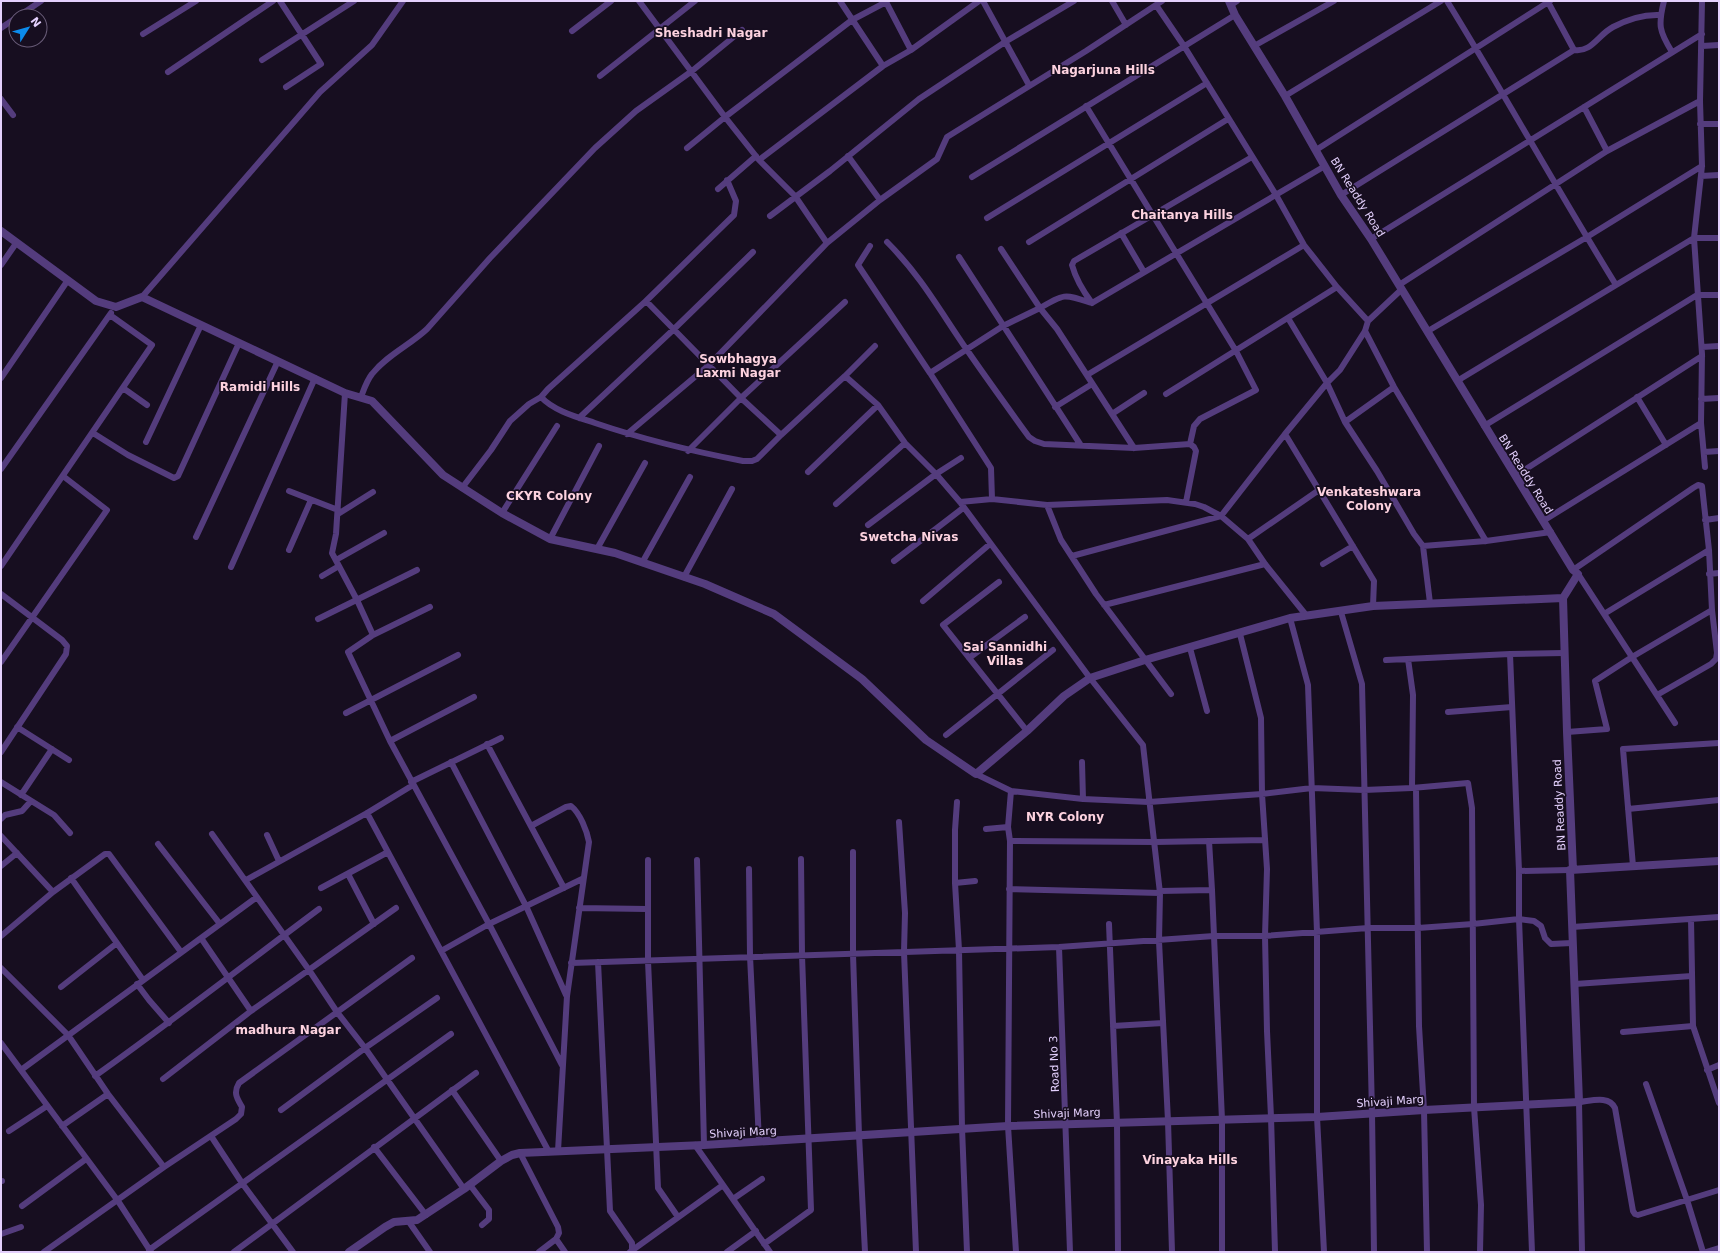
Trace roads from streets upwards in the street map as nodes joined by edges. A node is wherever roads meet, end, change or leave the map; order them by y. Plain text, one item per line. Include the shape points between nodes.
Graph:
1 (42, 1) edge
2 (196, 1) edge
3 (273, 1) edge
4 (280, 1) edge
5 (354, 1) edge
6 (611, 1) edge
7 (639, 1) edge
8 (695, 1) edge
9 (840, 1) edge
10 (887, 1) edge
11 (979, 1) edge
12 (983, 1) edge
13 (1074, 1) edge
14 (1112, 1) edge
15 (1162, 1) edge
16 (1334, 1) edge
17 (1441, 1) edge
18 (1447, 1) edge
19 (1664, 1) edge
20 (1702, 1) edge
21 (401, 2) edge
22 (1232, 2) edge
23 (1549, 2) edge
24 (1156, 5) junction
25 (31, 8) edge
26 (1235, 15) junction
27 (1661, 15) junction
28 (852, 20) junction
29 (1126, 25) junction
30 (660, 28) junction
31 (742, 30) dead end
32 (572, 31) dead end
33 (143, 34) dead end
34 (302, 34) junction
35 (1702, 34) junction
36 (1005, 42) junction
37 (1719, 45) edge
38 (1184, 46) junction
39 (1254, 46) junction
40 (1702, 46) junction
41 (1476, 48) junction
42 (911, 50) junction
43 (1574, 50) junction
44 (1672, 52) junction
45 (262, 60) dead end
46 (883, 66) junction
47 (692, 71) junction
48 (168, 72) dead end
49 (600, 76) dead end
50 (1206, 83) junction
51 (1029, 85) junction
52 (286, 87) dead end
53 (1503, 94) junction
54 (1285, 96) junction
55 (1, 99) edge
56 (1700, 101) junction
57 (1086, 106) junction
58 (1584, 107) junction
59 (13, 115) dead end
60 (724, 117) junction
61 (1228, 119) junction
62 (1700, 124) junction
63 (1719, 124) edge
64 (1529, 141) junction
65 (1109, 143) junction
66 (687, 148) dead end
67 (1316, 150) junction
68 (1606, 151) junction
69 (848, 156) junction
70 (1252, 157) junction
71 (757, 158) junction
72 (1325, 166) junction
73 (1702, 166) junction
74 (1719, 175) edge
75 (1701, 176) junction
76 (972, 177) dead end
77 (1131, 179) junction
78 (727, 180) junction
79 (1556, 184) junction
80 (718, 189) dead end
81 (1276, 195) junction
82 (1341, 195) junction
83 (795, 196) junction
84 (880, 200) junction
85 (770, 216) dead end
86 (1154, 216) junction
87 (987, 218) dead end
88 (1, 230) edge
89 (1121, 233) junction
90 (1587, 237) junction
91 (1694, 238) junction
92 (1719, 238) edge
93 (1371, 239) junction
94 (17, 242) junction
95 (887, 242) dead end
96 (1029, 242) dead end
97 (827, 243) junction
98 (870, 246) dead end
99 (1304, 246) junction
100 (1001, 249) dead end
101 (753, 252) dead end
102 (1176, 253) junction
103 (959, 257) dead end
104 (1, 265) edge
105 (1144, 272) junction
106 (68, 280) junction
107 (1616, 285) junction
108 (1337, 287) junction
109 (1401, 288) junction
110 (1698, 295) junction
111 (1719, 295) edge
112 (142, 297) junction
113 (646, 302) junction
114 (845, 302) dead end
115 (1092, 303) junction
116 (1206, 303) junction
117 (116, 307) junction
118 (1040, 308) junction
119 (110, 315) junction
120 (1288, 318) junction
121 (1368, 321) junction
122 (201, 325) junction
123 (1003, 326) junction
124 (673, 330) junction
125 (1365, 331) junction
126 (1428, 331) junction
127 (239, 343) junction
128 (875, 346) dead end
129 (1719, 346) edge
130 (1702, 347) junction
131 (966, 350) junction
132 (1236, 351) junction
133 (1702, 356) junction
134 (278, 361) junction
135 (709, 365) junction
136 (930, 374) junction
137 (844, 376) junction
138 (1087, 376) junction
139 (1, 378) edge
140 (315, 378) junction
141 (1457, 381) junction
142 (1327, 383) junction
143 (1092, 384) junction
144 (1394, 387) junction
145 (123, 388) junction
146 (345, 393) junction
147 (1144, 393) dead end
148 (1166, 394) dead end
149 (361, 397) junction
150 (541, 397) junction
151 (740, 398) junction
152 (1637, 398) junction
153 (1719, 398) edge
154 (1701, 399) junction
155 (147, 405) dead end
156 (878, 405) junction
157 (1055, 407) junction
158 (1112, 414) junction
159 (578, 418) junction
160 (1345, 422) junction
161 (1701, 423) junction
162 (557, 426) dead end
163 (1484, 426) junction
164 (93, 433) junction
165 (627, 434) junction
166 (1285, 434) junction
167 (781, 435) junction
168 (146, 442) dead end
169 (904, 443) junction
170 (1080, 444) junction
171 (1190, 444) junction
172 (1666, 445) junction
173 (599, 446) dead end
174 (1134, 448) junction
175 (688, 451) junction
176 (1719, 451) edge
177 (1704, 452) junction
178 (961, 458) dead end
179 (645, 463) dead end
180 (1705, 467) dead end
181 (1, 469) edge
182 (808, 472) dead end
183 (936, 474) junction
184 (63, 476) junction
185 (1515, 476) junction
186 (690, 477) dead end
187 (462, 488) junction
188 (732, 489) dead end
189 (1319, 490) junction
190 (288, 491) dead end
191 (373, 492) dead end
192 (992, 499) junction
193 (311, 500) junction
194 (960, 502) junction
195 (1186, 502) junction
196 (836, 504) dead end
197 (1048, 505) junction
198 (963, 508) junction
199 (338, 512) junction
200 (502, 513) junction
201 (1221, 516) junction
202 (1719, 518) edge
203 (1705, 520) junction
204 (1543, 521) junction
205 (868, 525) dead end
206 (1551, 532) junction
207 (384, 533) dead end
208 (196, 537) dead end
209 (550, 539) junction
210 (1248, 539) junction
211 (1486, 541) junction
212 (990, 544) junction
213 (1353, 546) junction
214 (1423, 546) junction
215 (596, 549) junction
216 (289, 550) dead end
217 (1709, 550) junction
218 (1072, 556) junction
219 (894, 561) dead end
220 (642, 562) junction
221 (337, 563) junction
222 (1265, 564) junction
223 (1323, 564) dead end
224 (1, 566) edge
225 (231, 567) dead end
226 (417, 570) dead end
227 (1575, 572) junction
228 (1719, 573) edge
229 (1709, 574) junction
230 (322, 576) dead end
231 (684, 577) junction
232 (999, 582) dead end
233 (1, 594) edge
234 (1563, 598) junction
235 (357, 600) junction
236 (923, 601) dead end
237 (1430, 603) junction
238 (1104, 605) junction
239 (1373, 606) junction
240 (430, 607) dead end
241 (1712, 610) junction
242 (1341, 612) junction
243 (1604, 614) junction
244 (1306, 615) junction
245 (1025, 617) dead end
246 (32, 618) junction
247 (1290, 618) junction
248 (318, 619) dead end
249 (1240, 634) junction
250 (372, 635) junction
251 (1190, 648) junction
252 (1053, 650) dead end
253 (1564, 653) junction
254 (1510, 654) junction
255 (458, 655) dead end
256 (1632, 657) junction
257 (969, 658) junction
258 (1408, 659) junction
259 (1145, 660) junction
260 (1386, 660) dead end
261 (1, 662) edge
262 (1090, 678) junction
263 (998, 694) junction
264 (1171, 694) dead end
265 (1657, 695) junction
266 (474, 697) dead end
267 (370, 701) junction
268 (1512, 707) junction
269 (1207, 711) dead end
270 (1448, 712) dead end
271 (346, 713) dead end
272 (1675, 723) dead end
273 (18, 728) junction
274 (1028, 730) junction
275 (1567, 732) junction
276 (946, 735) dead end
277 (500, 738) dead end
278 (390, 742) junction
279 (1719, 743) edge
280 (487, 744) junction
281 (52, 749) junction
282 (1, 752) edge
283 (69, 760) dead end
284 (451, 762) junction
285 (1082, 762) dead end
286 (976, 774) junction
287 (1, 782) edge
288 (412, 784) junction
289 (1312, 788) junction
290 (1414, 788) junction
291 (1364, 790) junction
292 (1011, 791) junction
293 (1262, 794) junction
294 (21, 795) junction
295 (1083, 799) junction
296 (1719, 800) edge
297 (31, 801) junction
298 (957, 802) dead end
299 (1149, 802) junction
300 (1628, 810) junction
301 (367, 813) junction
302 (1, 819) edge
303 (899, 822) dead end
304 (530, 826) junction
305 (1008, 827) junction
306 (986, 829) dead end
307 (70, 833) dead end
308 (212, 834) dead end
309 (267, 835) dead end
310 (1, 836) edge
311 (1265, 840) junction
312 (1010, 841) junction
313 (1209, 841) junction
314 (1155, 842) junction
315 (158, 844) dead end
316 (17, 852) junction
317 (388, 852) junction
318 (853, 852) dead end
319 (801, 859) dead end
320 (648, 860) dead end
321 (697, 860) dead end
322 (279, 861) junction
323 (1719, 861) edge
324 (1, 866) edge
325 (1633, 866) junction
326 (749, 869) dead end
327 (1571, 870) junction
328 (1519, 871) junction
329 (348, 874) junction
330 (71, 878) junction
331 (582, 879) junction
332 (246, 880) junction
333 (975, 881) dead end
334 (955, 883) junction
335 (321, 888) dead end
336 (564, 888) junction
337 (1009, 889) junction
338 (1212, 890) junction
339 (54, 892) junction
340 (1160, 892) junction
341 (257, 897) junction
342 (526, 906) junction
343 (396, 908) dead end
344 (579, 908) junction
345 (319, 909) dead end
346 (647, 909) junction
347 (1719, 917) edge
348 (1519, 919) junction
349 (1691, 919) junction
350 (220, 924) junction
351 (374, 924) junction
352 (489, 924) junction
353 (1109, 924) dead end
354 (1473, 924) junction
355 (1572, 927) junction
356 (1368, 928) junction
357 (1418, 928) junction
358 (1317, 932) junction
359 (284, 935) junction
360 (1, 936) edge
361 (1214, 936) junction
362 (1265, 936) junction
363 (200, 938) junction
364 (1159, 941) junction
365 (117, 943) junction
366 (1572, 943) junction
367 (1110, 944) junction
368 (1059, 946) junction
369 (1009, 949) junction
370 (959, 950) junction
371 (441, 951) junction
372 (181, 952) junction
373 (904, 952) junction
374 (853, 954) junction
375 (802, 955) junction
376 (750, 956) junction
377 (412, 958) dead end
378 (700, 958) junction
379 (648, 961) junction
380 (598, 962) junction
381 (571, 963) junction
382 (1, 968) edge
383 (309, 970) junction
384 (1692, 976) junction
385 (228, 977) junction
386 (143, 980) junction
387 (137, 984) junction
388 (1575, 984) junction
389 (61, 987) dead end
390 (567, 996) junction
391 (437, 998) dead end
392 (251, 1011) junction
393 (337, 1012) junction
394 (169, 1023) junction
395 (1163, 1023) junction
396 (1113, 1026) junction
397 (1693, 1026) junction
398 (1623, 1032) dead end
399 (451, 1034) dead end
400 (68, 1035) junction
401 (1, 1042) edge
402 (365, 1048) junction
403 (562, 1065) junction
404 (1719, 1065) edge
405 (20, 1070) junction
406 (1707, 1070) junction
407 (476, 1073) dead end
408 (95, 1076) junction
409 (163, 1079) dead end
410 (387, 1080) junction
411 (1646, 1084) dead end
412 (452, 1090) junction
413 (108, 1094) junction
414 (1579, 1102) junction
415 (1719, 1104) edge
416 (1527, 1105) junction
417 (47, 1106) junction
418 (1474, 1108) junction
419 (281, 1110) dead end
420 (1424, 1110) junction
421 (1372, 1113) junction
422 (1272, 1117) junction
423 (1317, 1117) junction
424 (414, 1118) junction
425 (1222, 1120) junction
426 (1168, 1121) junction
427 (1117, 1123) junction
428 (1066, 1124) junction
429 (62, 1126) junction
430 (1008, 1126) junction
431 (962, 1128) junction
432 (9, 1131) dead end
433 (911, 1131) junction
434 (859, 1135) junction
435 (211, 1136) junction
436 (810, 1139) junction
437 (759, 1141) junction
438 (695, 1145) junction
439 (704, 1145) junction
440 (655, 1146) junction
441 (374, 1147) junction
442 (606, 1149) junction
443 (554, 1151) junction
444 (520, 1153) junction
445 (86, 1160) junction
446 (502, 1161) junction
447 (164, 1167) junction
448 (762, 1179) dead end
449 (242, 1183) junction
450 (723, 1185) junction
451 (467, 1187) junction
452 (1719, 1190) edge
453 (733, 1199) junction
454 (1687, 1200) junction
455 (118, 1201) junction
456 (22, 1206) dead end
457 (426, 1215) junction
458 (678, 1217) junction
459 (409, 1222) junction
460 (272, 1223) junction
461 (482, 1225) dead end
462 (21, 1227) dead end
463 (756, 1231) junction
464 (1, 1234) edge
465 (556, 1239) junction
466 (764, 1244) junction
467 (1719, 1248) edge
468 (150, 1251) edge
469 (44, 1252) edge
470 (234, 1252) edge
471 (293, 1252) edge
472 (350, 1252) edge
473 (430, 1252) edge
474 (539, 1252) edge
475 (566, 1252) edge
476 (631, 1252) edge
477 (727, 1252) edge
478 (770, 1252) edge
479 (865, 1252) edge
480 (916, 1252) edge
481 (967, 1252) edge
482 (1016, 1252) edge
483 (1070, 1252) edge
484 (1118, 1252) edge
485 (1172, 1252) edge
486 (1222, 1252) edge
487 (1275, 1252) edge
488 (1324, 1252) edge
489 (1374, 1252) edge
490 (1427, 1252) edge
491 (1480, 1252) edge
492 (1532, 1252) edge
493 (1582, 1252) edge
494 (1705, 1252) edge

1 - 25 street
2 - 33 street
3 - 48 street
4 - 34 street
5 - 34 street
6 - 32 street
7 - 30 street
8 - 30 street
9 - 28 street
10 - 28 street
10 - 42 street
11 - 42 street
12 - 36 street
13 - 36 street
14 - 29 street
15 - 24 street
16 - 39 street
17 - 54 street
18 - 41 street
19 - 27 street
20 - 35 street
21 - 112 street via 372,45 320,92
22 - 26 street, BN Readdy Road
23 - 41 street
23 - 43 street
24 - 29 street
24 - 38 street
26 - 38 street
26 - 39 street, BN Readdy Road
27 - 43 street via 1643,15 1612,28 1588,49
27 - 44 street via 1662,37
28 - 46 street
28 - 60 street
29 - 51 street
30 - 47 street
30 - 49 street
31 - 47 street
34 - 45 street
34 - 52 street via 321,64
35 - 40 street
35 - 44 street
36 - 51 street
36 - 69 street via 918,99
37 - 40 street
38 - 50 street
38 - 57 street
39 - 54 street, BN Readdy Road
40 - 56 street
41 - 53 street
41 - 67 street
42 - 46 street
43 - 53 street
44 - 58 street
46 - 71 street
47 - 60 street
47 - 149 street via 636,111 596,148 490,258 428,330 372,373
50 - 61 street
50 - 65 street
51 - 84 street via 947,137 937,159
53 - 64 street
53 - 82 street
54 - 67 street, BN Readdy Road
55 - 59 street
56 - 62 street
56 - 68 street
57 - 65 street
57 - 76 street
58 - 64 street
58 - 68 street
60 - 66 street
60 - 71 street
61 - 70 street
61 - 77 street
62 - 63 street
62 - 73 street
64 - 79 street
64 - 93 street
65 - 77 street
65 - 87 street
67 - 72 street, BN Readdy Road
68 - 79 street
69 - 83 street
69 - 84 street
70 - 81 street
70 - 86 street
71 - 78 street
71 - 83 street
72 - 81 street
72 - 82 street, BN Readdy Road
73 - 75 street
73 - 90 street
74 - 75 street
75 - 91 street
77 - 86 street
77 - 96 street
78 - 80 street
78 - 113 street via 736,201 734,216
79 - 90 street
79 - 109 street
81 - 99 street
81 - 102 street
82 - 93 street, BN Readdy Road
83 - 85 street
83 - 97 street
84 - 97 street
86 - 89 street
86 - 102 street
88 - 94 street
89 - 105 street
89 - 115 street via 1079,257 1072,265 1081,289
90 - 107 street
90 - 126 street
91 - 92 street
91 - 107 street
91 - 110 street
93 - 109 street, BN Readdy Road
94 - 104 street
94 - 106 street
95 - 131 street via 906,260 920,279
97 - 135 street
98 - 136 street via 858,265
99 - 108 street
99 - 116 street
100 - 118 street
101 - 124 street
102 - 105 street
102 - 116 street
103 - 123 street
105 - 115 street
106 - 117 street via 96,301
106 - 139 street
107 - 141 street
108 - 120 street
108 - 121 street
109 - 121 street
109 - 126 street, BN Readdy Road
110 - 111 street
110 - 130 street
110 - 163 street
112 - 117 street
112 - 122 street
113 - 124 street
113 - 150 street
114 - 151 street
115 - 118 street via 1066,296
116 - 132 street
116 - 138 street
117 - 119 street
118 - 123 street
118 - 138 street via 1057,329
119 - 145 street via 152,345
119 - 181 street
120 - 132 street
120 - 142 street
121 - 125 street
122 - 127 street
122 - 168 street
123 - 131 street
123 - 157 street
124 - 135 street
124 - 159 street
125 - 142 street via 1340,370
125 - 144 street
126 - 141 street, BN Readdy Road
127 - 134 street
127 - 164 street via 178,476 174,478 128,455
128 - 137 street
129 - 130 street
130 - 133 street
131 - 136 street
131 - 170 street via 1029,437 1044,444
132 - 148 street
132 - 171 street via 1256,390 1200,419 1194,426
133 - 152 street
133 - 154 street
134 - 140 street
134 - 208 street
135 - 151 street
135 - 165 street
136 - 192 street via 991,468
137 - 156 street
137 - 167 street
138 - 143 street
140 - 146 street
140 - 225 street
141 - 163 street, BN Readdy Road
142 - 160 street
142 - 166 street
143 - 157 street
143 - 158 street
144 - 160 street
144 - 211 street
145 - 155 street
145 - 164 street
146 - 149 street
146 - 199 street
147 - 158 street
149 - 187 street via 372,401 443,475
150 - 159 street via 548,404
150 - 187 street via 510,421
151 - 167 street
151 - 175 street
152 - 172 street
152 - 185 street
153 - 154 street
154 - 161 street
156 - 169 street
156 - 182 street
157 - 170 street
158 - 174 street
159 - 165 street
160 - 214 street
161 - 172 street
161 - 177 street
162 - 200 street
163 - 185 street, BN Readdy Road
164 - 184 street
165 - 175 street
166 - 189 street
166 - 201 street
167 - 175 street via 752,461
169 - 183 street
169 - 196 street
170 - 174 street
171 - 174 street
171 - 195 street via 1196,451
172 - 204 street
173 - 209 street
176 - 177 street
177 - 180 street
178 - 183 street
179 - 215 street
183 - 194 street
183 - 205 street
184 - 224 street
184 - 246 street via 107,510
185 - 204 street, BN Readdy Road
186 - 220 street
187 - 200 street
188 - 231 street
189 - 210 street
189 - 213 street
190 - 193 street
191 - 199 street
192 - 194 street
192 - 197 street
193 - 199 street
193 - 216 street
194 - 198 street
195 - 197 street via 1167,500
195 - 201 street via 1204,507
197 - 218 street via 1061,540
198 - 212 street
198 - 219 street
199 - 221 street via 332,553
200 - 209 street
201 - 210 street
201 - 218 street
202 - 203 street
203 - 217 street
203 - 227 street via 1704,489 1698,485
204 - 206 street, BN Readdy Road
206 - 211 street
206 - 227 street, BN Readdy Road
207 - 221 street
209 - 215 street
210 - 222 street
211 - 214 street
212 - 236 street
212 - 262 street
213 - 223 street
213 - 239 street via 1374,581
214 - 237 street
215 - 220 street
217 - 229 street
217 - 243 street
218 - 238 street
220 - 231 street
221 - 230 street
221 - 235 street
222 - 238 street
222 - 244 street
226 - 235 street
227 - 234 street
227 - 243 street
228 - 229 street
229 - 241 street
231 - 286 street via 774,614 862,679 926,740
232 - 257 street via 943,625
233 - 246 street
234 - 237 street
234 - 253 street, BN Readdy Road
235 - 248 street
235 - 250 street
237 - 239 street
238 - 259 street
239 - 242 street
240 - 250 street
241 - 256 street
241 - 265 street via 1718,653 1716,659
242 - 244 street
242 - 291 street via 1362,684
243 - 256 street
244 - 247 street
245 - 257 street
246 - 261 street
246 - 273 street via 62,640 67,646 66,654
247 - 249 street
247 - 289 street via 1308,685
249 - 251 street
249 - 293 street via 1261,718
250 - 267 street via 348,652
251 - 259 street
251 - 269 street
252 - 263 street
253 - 254 street
253 - 275 street, BN Readdy Road
254 - 258 street
254 - 268 street
255 - 267 street
256 - 265 street
256 - 275 street via 1595,681 1606,729
257 - 263 street
258 - 260 street
258 - 290 street via 1413,695
259 - 262 street
259 - 264 street
262 - 274 street via 1064,696
262 - 299 street via 1143,745
263 - 274 street
263 - 276 street
265 - 272 street
266 - 278 street
267 - 271 street
267 - 278 street
268 - 270 street
268 - 328 street
273 - 281 street
273 - 282 street
274 - 286 street
275 - 327 street, BN Readdy Road
277 - 280 street
278 - 288 street
279 - 300 street via 1623,749
280 - 284 street
280 - 304 street
281 - 283 street
281 - 294 street
284 - 288 street
284 - 342 street
285 - 295 street
286 - 292 street
287 - 294 street
288 - 301 street
288 - 352 street
289 - 291 street
289 - 293 street
289 - 358 street
290 - 291 street
290 - 354 street via 1468,783 1472,808
290 - 357 street
291 - 356 street
292 - 295 street
292 - 305 street
293 - 299 street
293 - 311 street
294 - 297 street
295 - 299 street
296 - 300 street
297 - 302 street via 22,811 5,815
297 - 307 street via 54,815
298 - 334 street
299 - 314 street
300 - 325 street
301 - 317 street
301 - 322 street
303 - 373 street via 905,913
304 - 331 street via 566,807 571,806 575,809 589,842
304 - 336 street
305 - 306 street
305 - 312 street
308 - 332 street
309 - 322 street
310 - 316 street
311 - 313 street
311 - 362 street
312 - 314 street
312 - 337 street
313 - 314 street
313 - 338 street
314 - 340 street
315 - 350 street
316 - 324 street
316 - 339 street
317 - 329 street
317 - 371 street
318 - 374 street
319 - 375 street
320 - 346 street
321 - 378 street
322 - 332 street
323 - 325 street
325 - 327 street
326 - 376 street
327 - 328 street
327 - 355 street
328 - 348 street
329 - 335 street
329 - 351 street
330 - 339 street
330 - 365 street
330 - 372 street via 105,854 109,854
331 - 336 street
331 - 344 street
332 - 341 street
333 - 334 street
334 - 370 street
336 - 342 street
337 - 340 street
337 - 369 street
338 - 340 street
338 - 361 street
339 - 360 street
340 - 364 street
341 - 350 street
341 - 359 street
342 - 352 street
342 - 390 street
343 - 351 street
344 - 346 street
344 - 381 street
345 - 359 street
346 - 379 street
347 - 349 street
348 - 354 street
348 - 366 street via 1534,921 1541,926 1545,938 1552,944
348 - 416 street
349 - 355 street
349 - 384 street
350 - 363 street
351 - 383 street
352 - 371 street
352 - 403 street
353 - 367 street
354 - 357 street
354 - 418 street
355 - 366 street
356 - 357 street
356 - 358 street
356 - 421 street
357 - 420 street via 1419,1026
358 - 362 street
358 - 423 street
359 - 383 street
359 - 385 street
361 - 362 street
361 - 364 street
361 - 425 street
362 - 422 street
363 - 372 street
363 - 385 street
364 - 367 street
364 - 395 street
365 - 386 street
365 - 389 street
366 - 388 street
367 - 368 street
367 - 396 street
368 - 369 street
368 - 428 street, Road No 3
369 - 370 street
369 - 430 street
370 - 373 street
370 - 431 street
371 - 443 street
372 - 386 street
373 - 374 street
373 - 433 street
374 - 375 street
374 - 434 street
375 - 376 street
375 - 436 street
376 - 378 street
376 - 437 street
377 - 393 street
378 - 379 street
378 - 439 street
379 - 380 street
379 - 440 street
380 - 381 street
380 - 442 street
381 - 390 street
382 - 400 street
383 - 392 street
383 - 393 street
384 - 388 street
384 - 397 street
385 - 392 street
385 - 394 street
386 - 387 street
387 - 394 street
387 - 400 street
388 - 414 street
390 - 403 street
391 - 402 street
392 - 409 street
393 - 402 street
393 - 435 street via 239,1083 235,1089 242,1107 241,1114
394 - 408 street
395 - 396 street
395 - 426 street
396 - 427 street
397 - 398 street
397 - 406 street
399 - 410 street
400 - 405 street
400 - 408 street
401 - 405 street
402 - 410 street
402 - 419 street
403 - 443 street
404 - 406 street
405 - 417 street
406 - 415 street
407 - 412 street
408 - 413 street
410 - 424 street
410 - 449 street
411 - 454 street
412 - 424 street
412 - 446 street
413 - 429 street
413 - 447 street
414 - 416 street, Shivaji Marg
414 - 454 street via 1608,1100 1615,1108 1635,1214
414 - 493 street
416 - 418 street, Shivaji Marg
416 - 492 street
417 - 429 street
417 - 432 street
418 - 420 street, Shivaji Marg
418 - 491 street via 1481,1206
420 - 421 street, Shivaji Marg
420 - 490 street
421 - 423 street, Shivaji Marg
421 - 489 street
422 - 423 street, Shivaji Marg
422 - 425 street, Shivaji Marg
422 - 487 street
423 - 488 street
424 - 441 street
424 - 451 street
425 - 426 street, Shivaji Marg
425 - 486 street
426 - 427 street, Shivaji Marg
426 - 485 street
427 - 428 street, Shivaji Marg
427 - 484 street
428 - 430 street, Shivaji Marg
428 - 483 street, Road No 3
429 - 445 street
430 - 431 street, Shivaji Marg
430 - 482 street
431 - 433 street, Shivaji Marg
431 - 481 street
433 - 434 street, Shivaji Marg
433 - 480 street
434 - 436 street, Shivaji Marg
434 - 479 street
435 - 447 street
435 - 449 street
436 - 437 street, Shivaji Marg
436 - 466 street via 811,1210
437 - 439 street, Shivaji Marg
438 - 439 street, Shivaji Marg
438 - 440 street, Shivaji Marg
438 - 450 street
440 - 442 street, Shivaji Marg
440 - 458 street via 658,1188
441 - 457 street
441 - 460 street
442 - 443 street, Shivaji Marg
442 - 476 street via 610,1211 632,1243
443 - 444 street, Shivaji Marg
444 - 446 street, Shivaji Marg
444 - 465 street via 558,1227
445 - 455 street
445 - 456 street
446 - 451 street, Shivaji Marg
447 - 455 street
448 - 453 street
449 - 460 street
449 - 468 street
450 - 453 street
450 - 458 street
451 - 457 street, Shivaji Marg
451 - 461 street via 489,1210 489,1219
452 - 454 street
453 - 463 street
454 - 494 street
455 - 468 street
455 - 469 street
457 - 459 street, Shivaji Marg
458 - 476 street
459 - 472 street, Shivaji Marg via 394,1222
459 - 473 street
460 - 470 street
460 - 471 street
462 - 464 street
463 - 466 street
463 - 477 street
465 - 474 street
465 - 475 street
466 - 478 street
467 - 494 street

